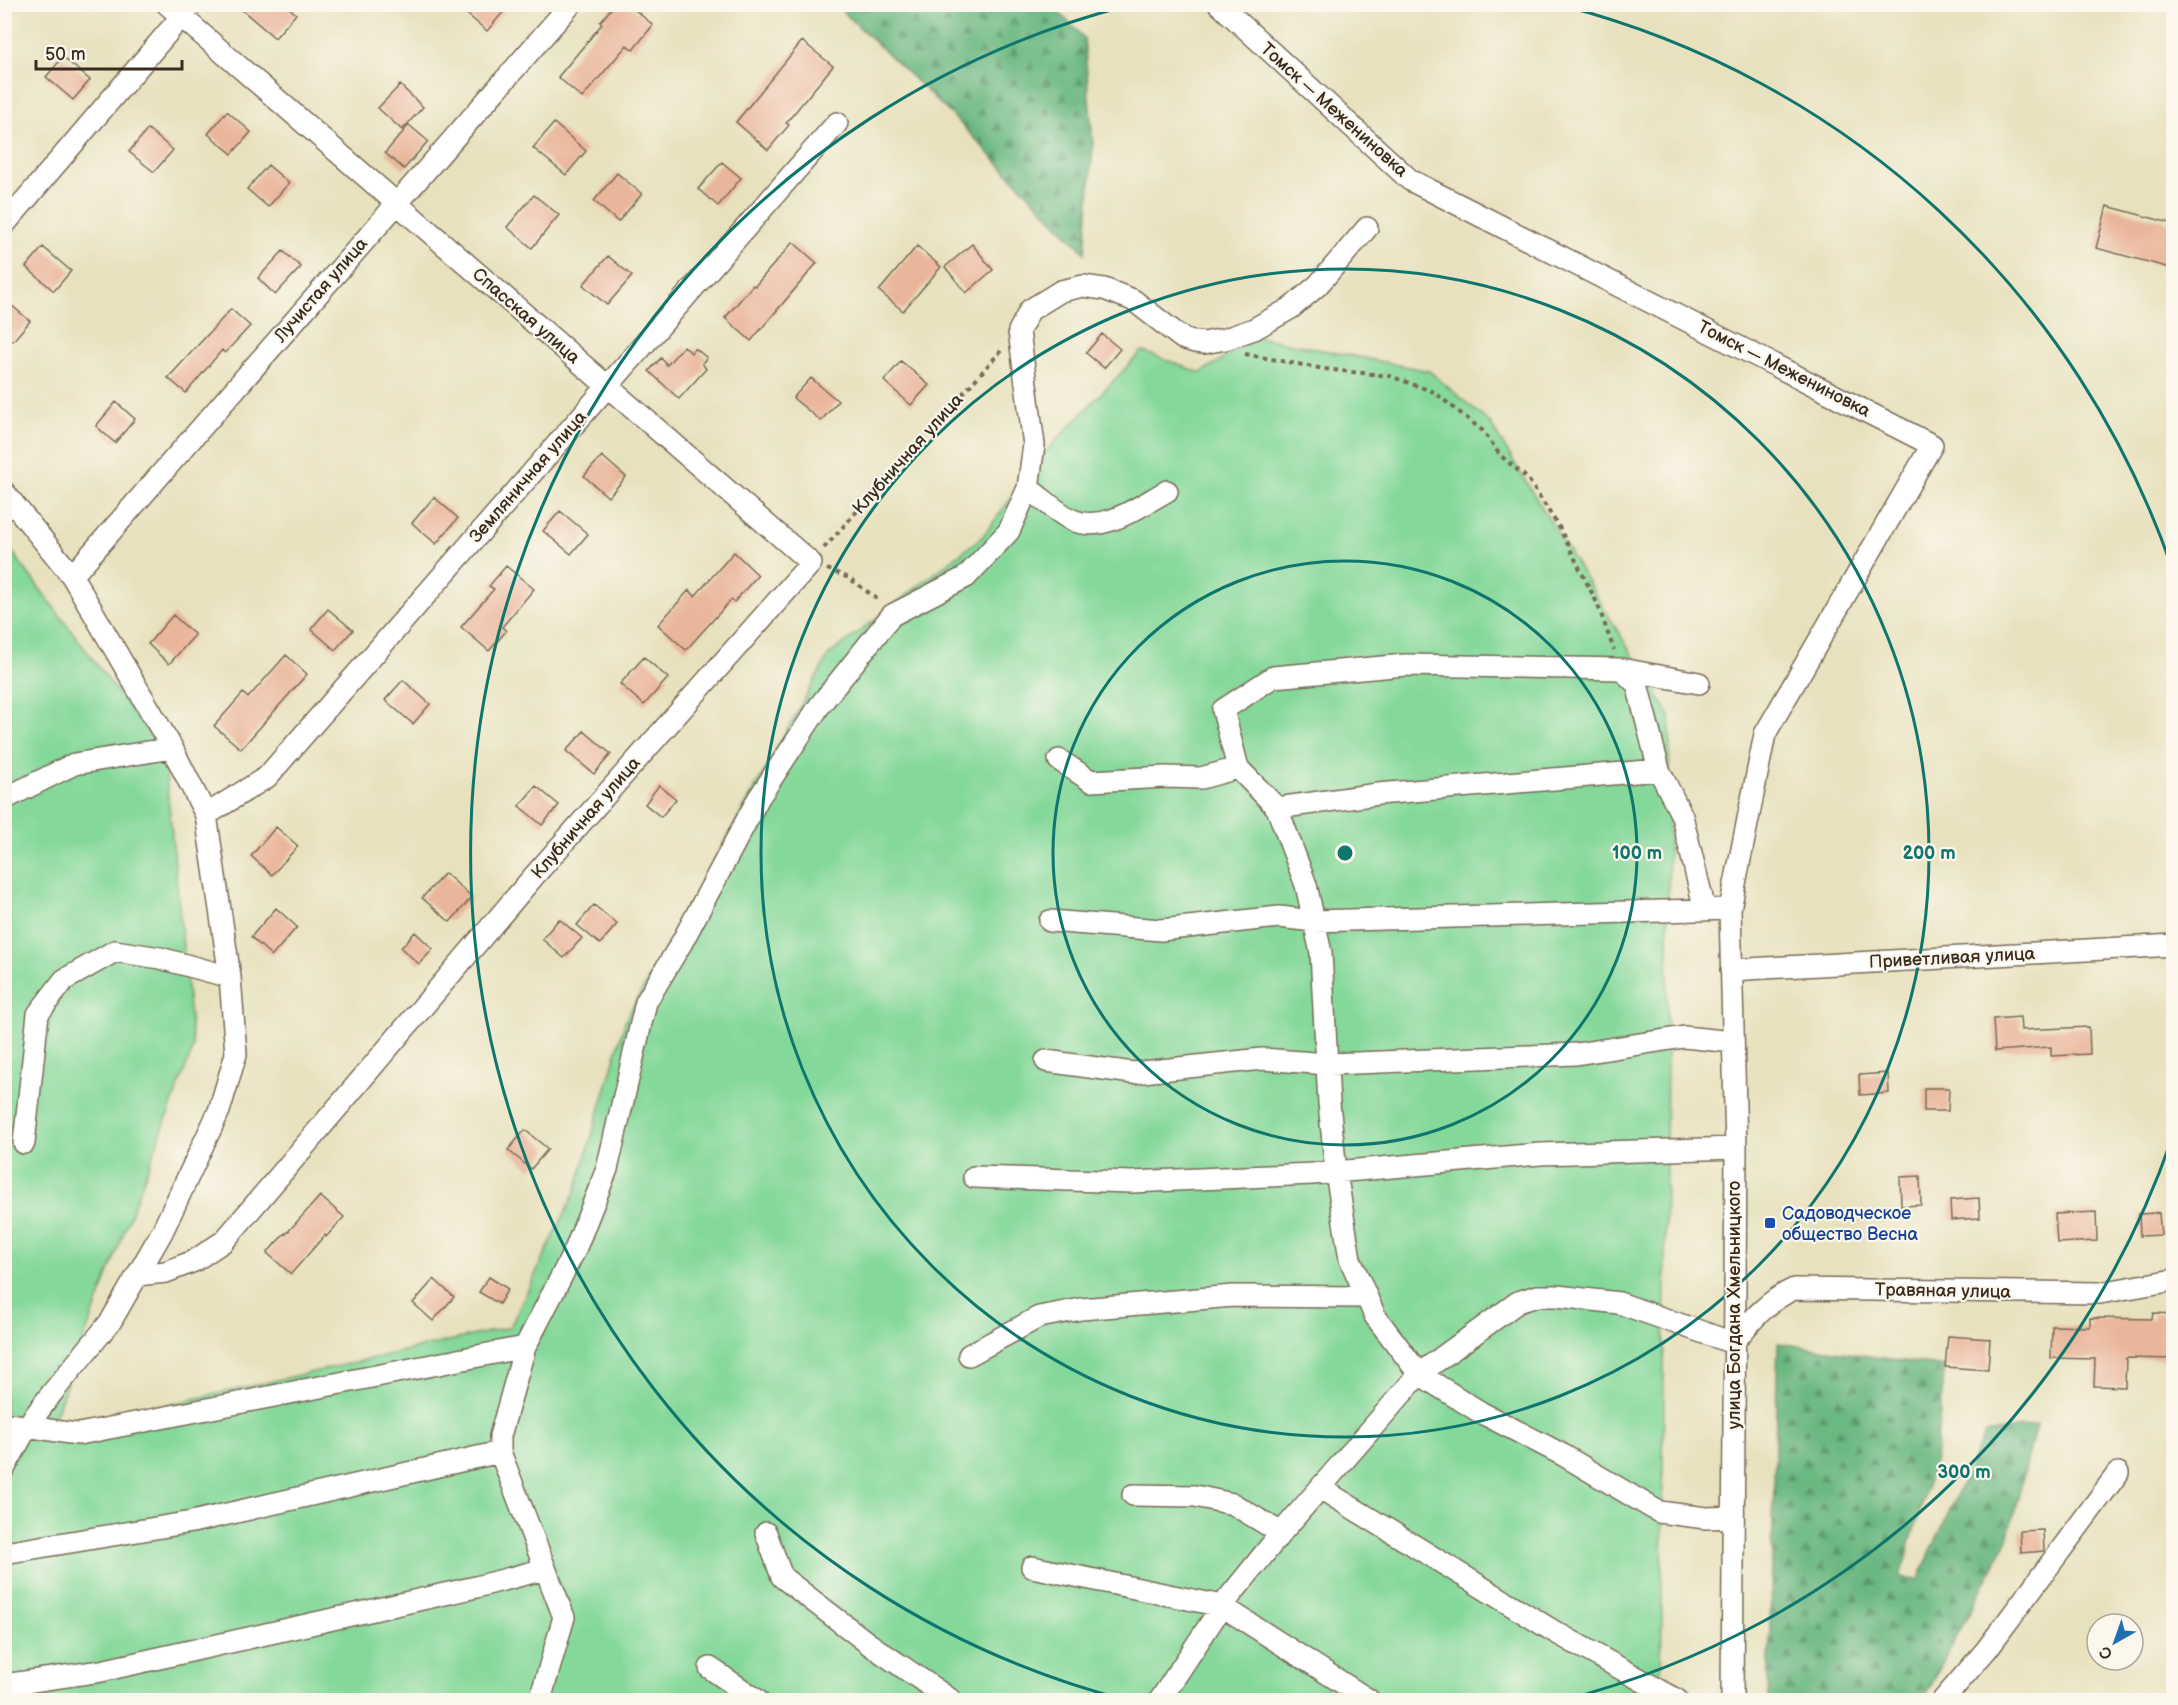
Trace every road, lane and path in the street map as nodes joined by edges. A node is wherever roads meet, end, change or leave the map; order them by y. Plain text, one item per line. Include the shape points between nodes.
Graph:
1 (571, 4) edge
2 (1219, 4) edge
3 (180, 8) edge
4 (837, 123) dead end
5 (397, 204) junction
6 (4, 225) edge
7 (1367, 228) dead end
8 (1019, 331) junction
9 (1225, 339) junction
10 (607, 386) junction
11 (1028, 488) junction
12 (1167, 491) dead end
13 (4, 492) edge
14 (811, 563) junction
15 (72, 576) junction
16 (892, 615) junction
17 (1621, 669) junction
18 (1699, 683) dead end
19 (172, 748) junction
20 (1059, 760) dead end
21 (1238, 768) junction
22 (1659, 770) junction
23 (4, 799) edge
24 (1277, 808) junction
25 (206, 815) junction
26 (1730, 909) junction
27 (1705, 910) junction
28 (1050, 921) dead end
29 (1314, 921) junction
30 (2174, 945) edge
31 (1731, 970) junction
32 (230, 977) junction
33 (1733, 1042) junction
34 (1046, 1062) dead end
35 (1327, 1064) junction
36 (24, 1143) dead end
37 (1736, 1148) junction
38 (1336, 1172) junction
39 (974, 1177) dead end
40 (137, 1275) junction
41 (2174, 1280) edge
42 (1365, 1297) junction
43 (1733, 1343) junction
44 (525, 1347) junction
45 (969, 1355) dead end
46 (1419, 1374) junction
47 (4, 1424) edge
48 (28, 1425) junction
49 (500, 1452) junction
50 (4, 1469) edge
51 (2118, 1473) dead end
52 (1320, 1488) junction
53 (1133, 1495) dead end
54 (1733, 1517) junction
55 (766, 1533) dead end
56 (1281, 1533) junction
57 (4, 1553) edge
58 (1032, 1567) dead end
59 (545, 1569) junction
60 (1222, 1606) junction
61 (710, 1668) dead end
62 (4, 1685) edge
63 (540, 1701) edge
64 (757, 1701) edge
65 (951, 1701) edge
66 (1160, 1701) edge
67 (1369, 1701) edge
68 (1677, 1701) edge
69 (1732, 1701) edge
70 (1943, 1701) edge

1 - 5 street, Лучистая улица
2 - 26 street, Томск — Межениновка via 1410,180 1932,445 1765,734
3 - 5 street, Спасская улица
3 - 6 street
4 - 10 street, Земляничная улица
5 - 10 street, Спасская улица
5 - 15 street, Лучистая улица
7 - 9 street via 1318,285 1292,308 1254,329
8 - 9 street via 1030,310 1061,291 1083,286 1133,300 1182,338 1204,343
8 - 11 street via 1034,445
8 - 14 path, Клубничная улица
9 - 17 path via 1246,354 1324,369 1390,376 1434,392 1483,431 1500,455 1527,479 1559,527 1597,603
10 - 14 street, Спасская улица
10 - 25 street, Земляничная улица via 267,777
11 - 12 street via 1072,520 1097,524
11 - 16 street via 1009,531 966,577
13 - 15 street
14 - 16 path via 849,578
14 - 40 street, Клубничная улица via 534,876 224,1241 194,1261 166,1272
15 - 19 street
16 - 44 street via 820,705 758,799 646,1002 608,1169 575,1250
17 - 18 street
17 - 21 street via 1405,665 1273,677 1223,710
17 - 22 street via 1637,684
19 - 23 street via 74,764
19 - 25 street
20 - 21 street via 1091,781 1201,778
21 - 24 street
22 - 24 street via 1378,794
22 - 27 street via 1682,816
24 - 29 street via 1306,885
25 - 32 street
26 - 27 street
26 - 31 street, улица Богдана Хмельницкого
27 - 29 street
28 - 29 street via 1161,930 1279,917
29 - 35 street via 1322,953
30 - 31 street, Приветливая улица
31 - 33 street, улица Богдана Хмельницкого
32 - 36 street via 160,958 115,951 64,980 38,1014
32 - 40 street via 236,1054 219,1111 162,1232
33 - 35 street via 1684,1037 1576,1054
33 - 37 street, улица Богдана Хмельницкого
34 - 35 street via 1133,1073 1263,1059
35 - 38 street
37 - 38 street via 1540,1154
37 - 43 street, улица Богдана Хмельницкого
38 - 39 street via 1131,1182
38 - 42 street via 1350,1259
40 - 48 street via 111,1321
41 - 43 street, Травяная улица via 2100,1293 1794,1289 1760,1310
42 - 45 street via 1233,1296 1081,1309 1039,1317
42 - 46 street via 1375,1317
43 - 46 street via 1619,1303 1537,1296 1518,1302
43 - 54 street, улица Богдана Хмельницкого
44 - 48 street via 79,1434
44 - 49 street via 500,1436
46 - 52 street
46 - 54 street via 1659,1512
47 - 48 street
48 - 50 street
49 - 57 street via 192,1522
49 - 59 street
51 - 70 street via 1987,1649
52 - 56 street
52 - 68 street via 1555,1632
53 - 56 street via 1195,1496 1233,1504
54 - 69 street, улица Богдана Хмельницкого
55 - 65 street via 782,1577
56 - 60 street
58 - 60 street
59 - 62 street via 101,1671
59 - 63 street via 564,1617
60 - 66 street
60 - 67 street
61 - 64 street

